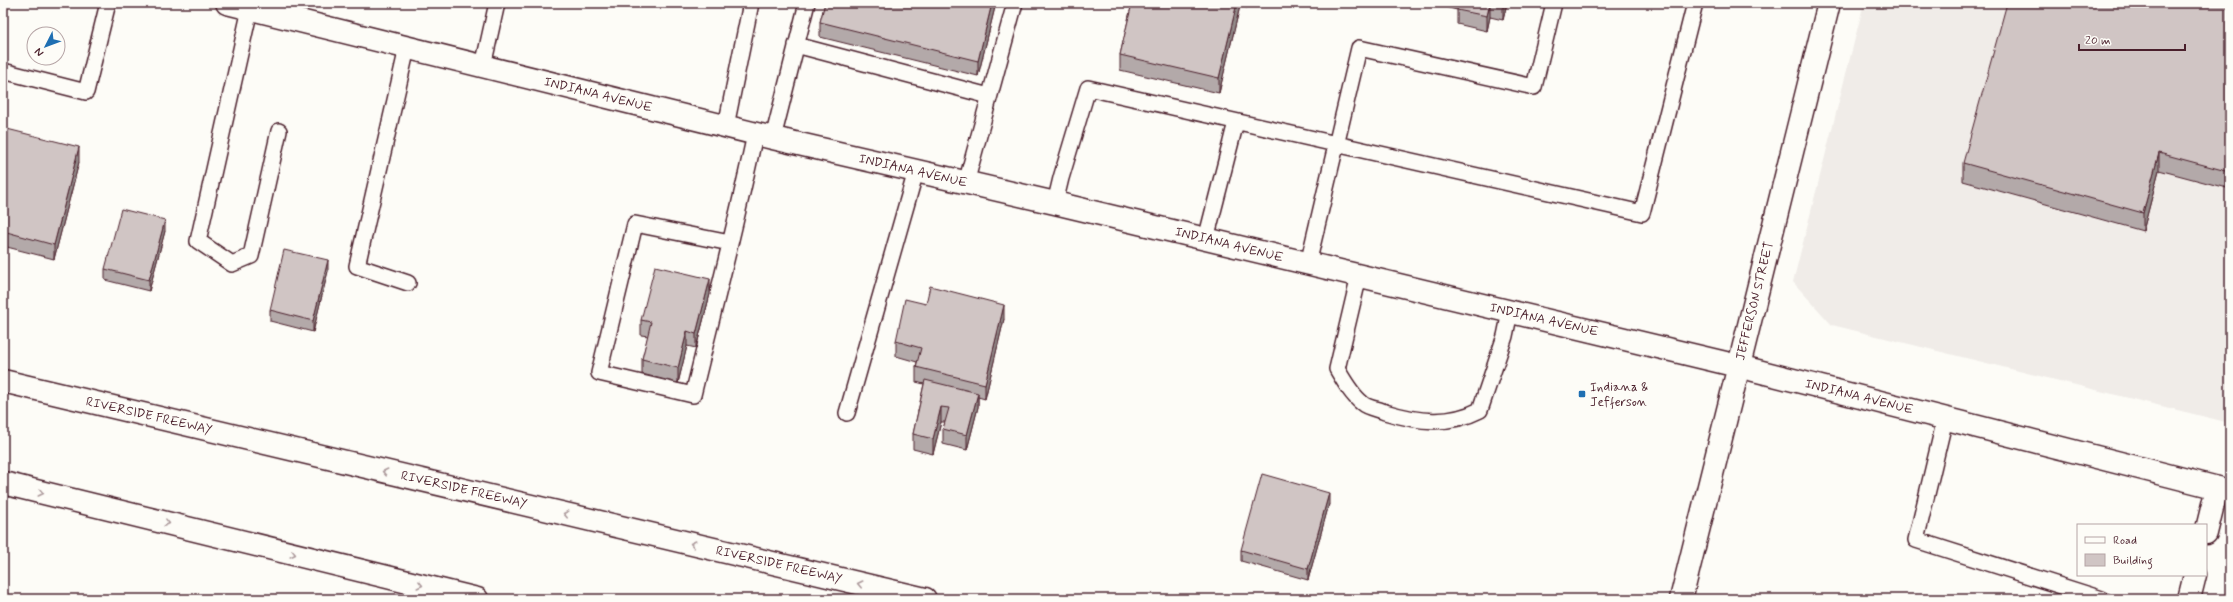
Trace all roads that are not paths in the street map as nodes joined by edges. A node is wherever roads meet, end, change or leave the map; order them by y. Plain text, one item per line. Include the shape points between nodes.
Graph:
1 (108, 3) edge
2 (227, 3) edge
3 (497, 3) edge
4 (751, 3) edge
5 (807, 3) edge
6 (1015, 3) edge
7 (1554, 3) edge
8 (1695, 3) edge
9 (1829, 3) edge
10 (250, 9) junction
11 (796, 46) junction
12 (407, 48) junction
13 (483, 66) junction
14 (3, 71) edge
15 (989, 96) junction
16 (1236, 122) junction
17 (726, 126) junction
18 (279, 132) dead end
19 (764, 136) junction
20 (1335, 144) junction
21 (916, 171) junction
22 (966, 183) junction
23 (1055, 203) junction
24 (1206, 239) junction
25 (730, 243) junction
26 (1308, 264) junction
27 (1359, 276) junction
28 (408, 283) dead end
29 (1510, 312) junction
30 (1738, 366) junction
31 (3, 381) edge
32 (847, 413) dead end
33 (1945, 419) junction
34 (3, 483) edge
35 (2224, 489) edge
36 (2207, 531) edge
37 (2195, 576) edge
38 (477, 599) edge
39 (925, 599) edge
40 (1681, 599) edge
41 (2102, 599) edge
42 (2189, 599) edge

1 - 14 lane via 86,92
2 - 10 main road, INDIANA AVENUE
3 - 13 lane
4 - 17 lane
5 - 11 lane
6 - 15 lane
7 - 20 lane via 1534,87 1359,48
8 - 20 lane via 1642,213
9 - 30 main road, JEFFERSON STREET
10 - 12 main road, INDIANA AVENUE
10 - 18 lane via 198,241 232,264 250,256
11 - 15 lane
11 - 19 lane
12 - 13 main road, INDIANA AVENUE
12 - 28 lane via 356,266
13 - 17 main road, INDIANA AVENUE
15 - 22 lane
16 - 20 lane
16 - 23 lane via 1088,88
16 - 24 lane
17 - 19 main road, INDIANA AVENUE
19 - 21 main road, INDIANA AVENUE
19 - 25 lane
20 - 26 lane
21 - 22 main road, INDIANA AVENUE
21 - 32 lane
22 - 23 main road, INDIANA AVENUE
23 - 24 main road, INDIANA AVENUE
24 - 26 main road, INDIANA AVENUE
25 - 25 lane via 692,394 599,372 635,224
26 - 27 main road, INDIANA AVENUE
27 - 29 main road, INDIANA AVENUE
27 - 29 lane via 1337,369 1363,405 1409,419 1446,422 1480,410 1505,336
29 - 30 main road, INDIANA AVENUE
30 - 33 main road, INDIANA AVENUE
30 - 40 main road, JEFFERSON STREET
39 -> 31 main road, RIVERSIDE FREEWAY
33 - 35 main road, INDIANA AVENUE
33 - 41 lane via 1916,540
34 -> 38 main road
35 - 36 main road
37 - 42 main road

